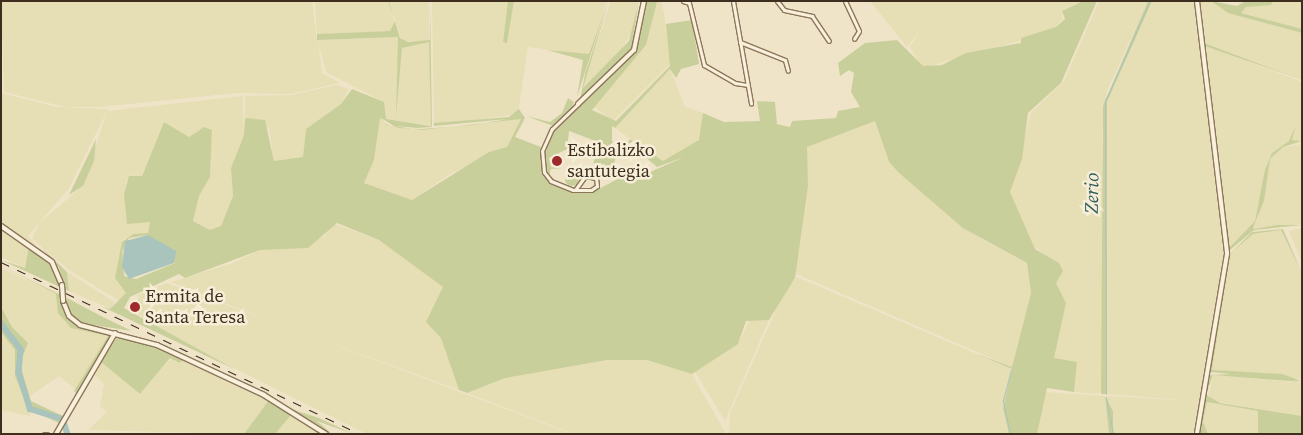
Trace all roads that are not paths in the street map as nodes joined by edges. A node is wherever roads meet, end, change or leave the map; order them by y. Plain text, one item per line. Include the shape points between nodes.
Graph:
1 (644, 1) edge
2 (683, 1) edge
3 (733, 1) edge
4 (777, 1) edge
5 (844, 1) edge
6 (1196, 1) edge
7 (690, 2) edge
8 (854, 39) dead end
9 (829, 40) dead end
10 (740, 42) junction
11 (788, 71) dead end
12 (747, 85) junction
13 (751, 102) dead end
14 (578, 104) joint
15 (575, 190) junction
16 (1, 226) edge
17 (115, 333) junction
18 (56, 434) edge
19 (326, 434) edge
20 (1197, 434) edge

1 - 14 street via 634,50
2 - 7 street
3 - 10 street
4 - 9 street via 787,11 812,16
5 - 8 street via 859,30
6 - 20 street via 1227,254
7 - 12 street via 704,65 735,84
10 - 11 street via 783,59
10 - 12 street
12 - 13 street
14 - 15 street via 552,129 542,151 547,178
15 - 15 street via 593,190 596,178 585,176
16 - 17 street, bridge via 52,262 62,285 63,301 74,321
17 - 18 street
17 - 19 street via 198,364 264,395

